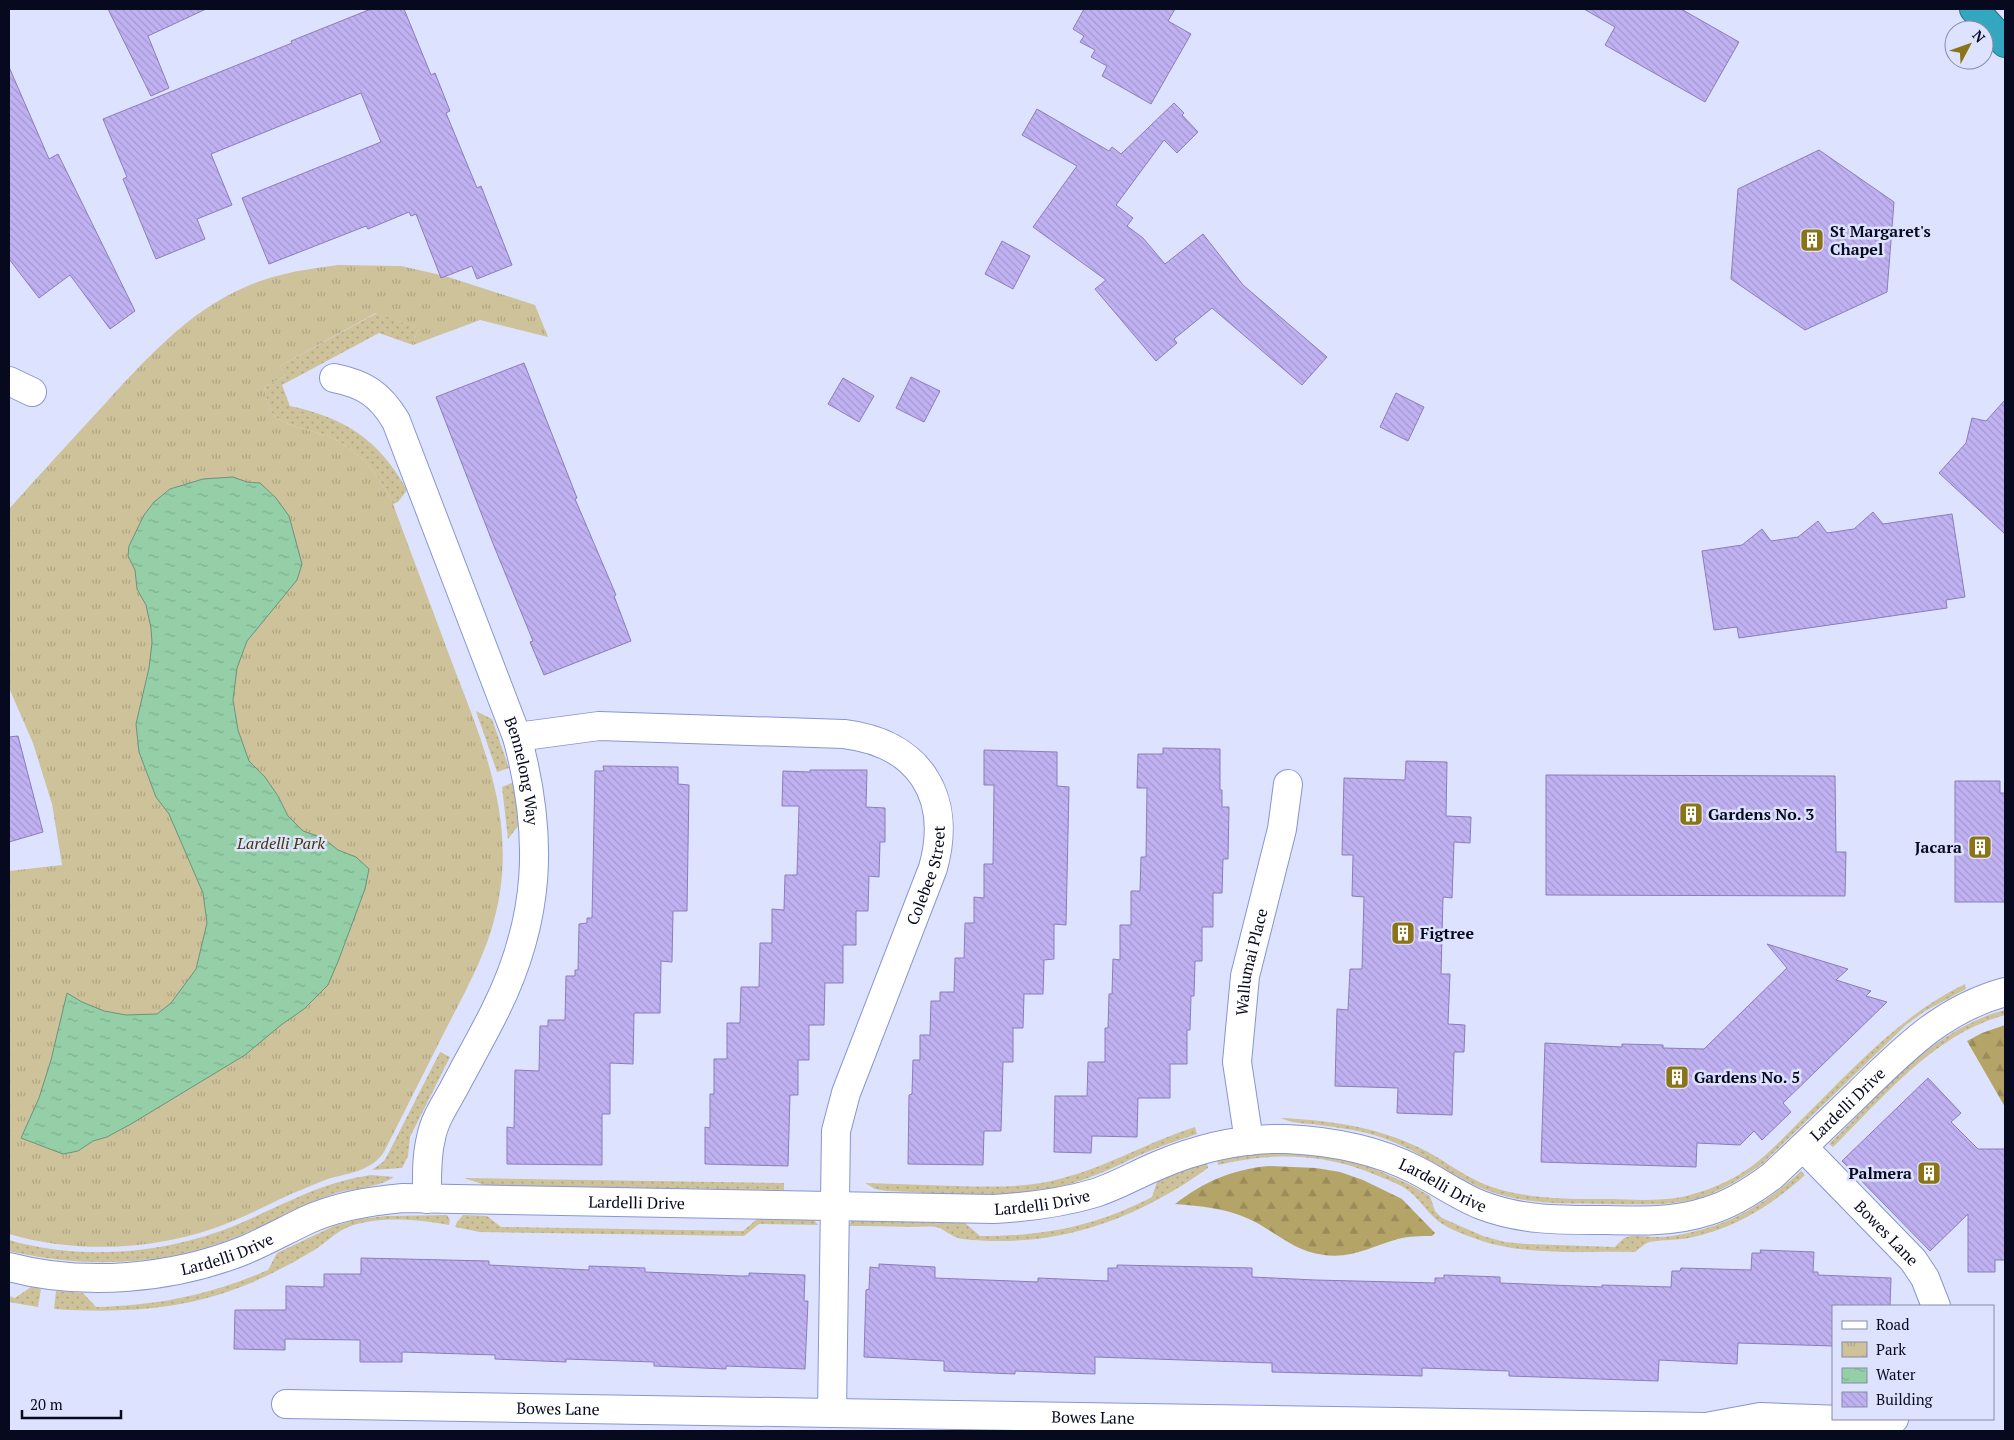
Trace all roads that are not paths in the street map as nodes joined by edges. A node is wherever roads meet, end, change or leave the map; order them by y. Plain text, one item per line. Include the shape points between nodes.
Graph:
1 (1974, 9) edge
2 (2005, 43) edge
3 (334, 378) dead end
4 (516, 737) junction
5 (1288, 784) dead end
6 (1999, 996) edge
7 (1249, 1141) junction
8 (1803, 1147) junction
9 (427, 1199) junction
10 (835, 1206) junction
11 (9, 1267) edge
12 (1936, 1305) edge
13 (286, 1404) dead end
14 (832, 1413) junction
15 (1832, 1420) edge
16 (1844, 1420) edge
17 (1883, 1420) edge

1 - 2 highway
3 - 4 street, Bennelong Way via 352,381 370,390 396,421
4 - 9 street, Bennelong Way via 527,776 533,816 532,898 511,976 435,1123 429,1149
4 - 10 street, Colebee Street via 599,726 844,734 866,736 885,743 918,769 937,806 939,848 840,1112 836,1131
5 - 7 street, Wallumai Place via 1282,829 1245,976 1237,1062
6 - 8 street, Lardelli Drive via 1962,1008 1919,1036
7 - 8 street, Lardelli Drive via 1317,1141 1370,1150 1410,1167 1480,1205 1508,1214 1536,1218 1660,1221 1708,1212 1731,1203 1772,1176
7 - 10 street, Lardelli Drive via 1186,1154 1127,1181 1062,1202 994,1209
8 - 12 street, Bowes Lane via 1914,1260
9 - 10 street, Lardelli Drive
9 - 11 street, Lardelli Drive via 370,1201 338,1208 244,1250 169,1271 93,1277 54,1275
10 - 14 street
13 - 14 street, Bowes Lane
14 - 15 street, Bowes Lane via 1706,1427 1760,1417
16 - 17 street, Bowes Lane

